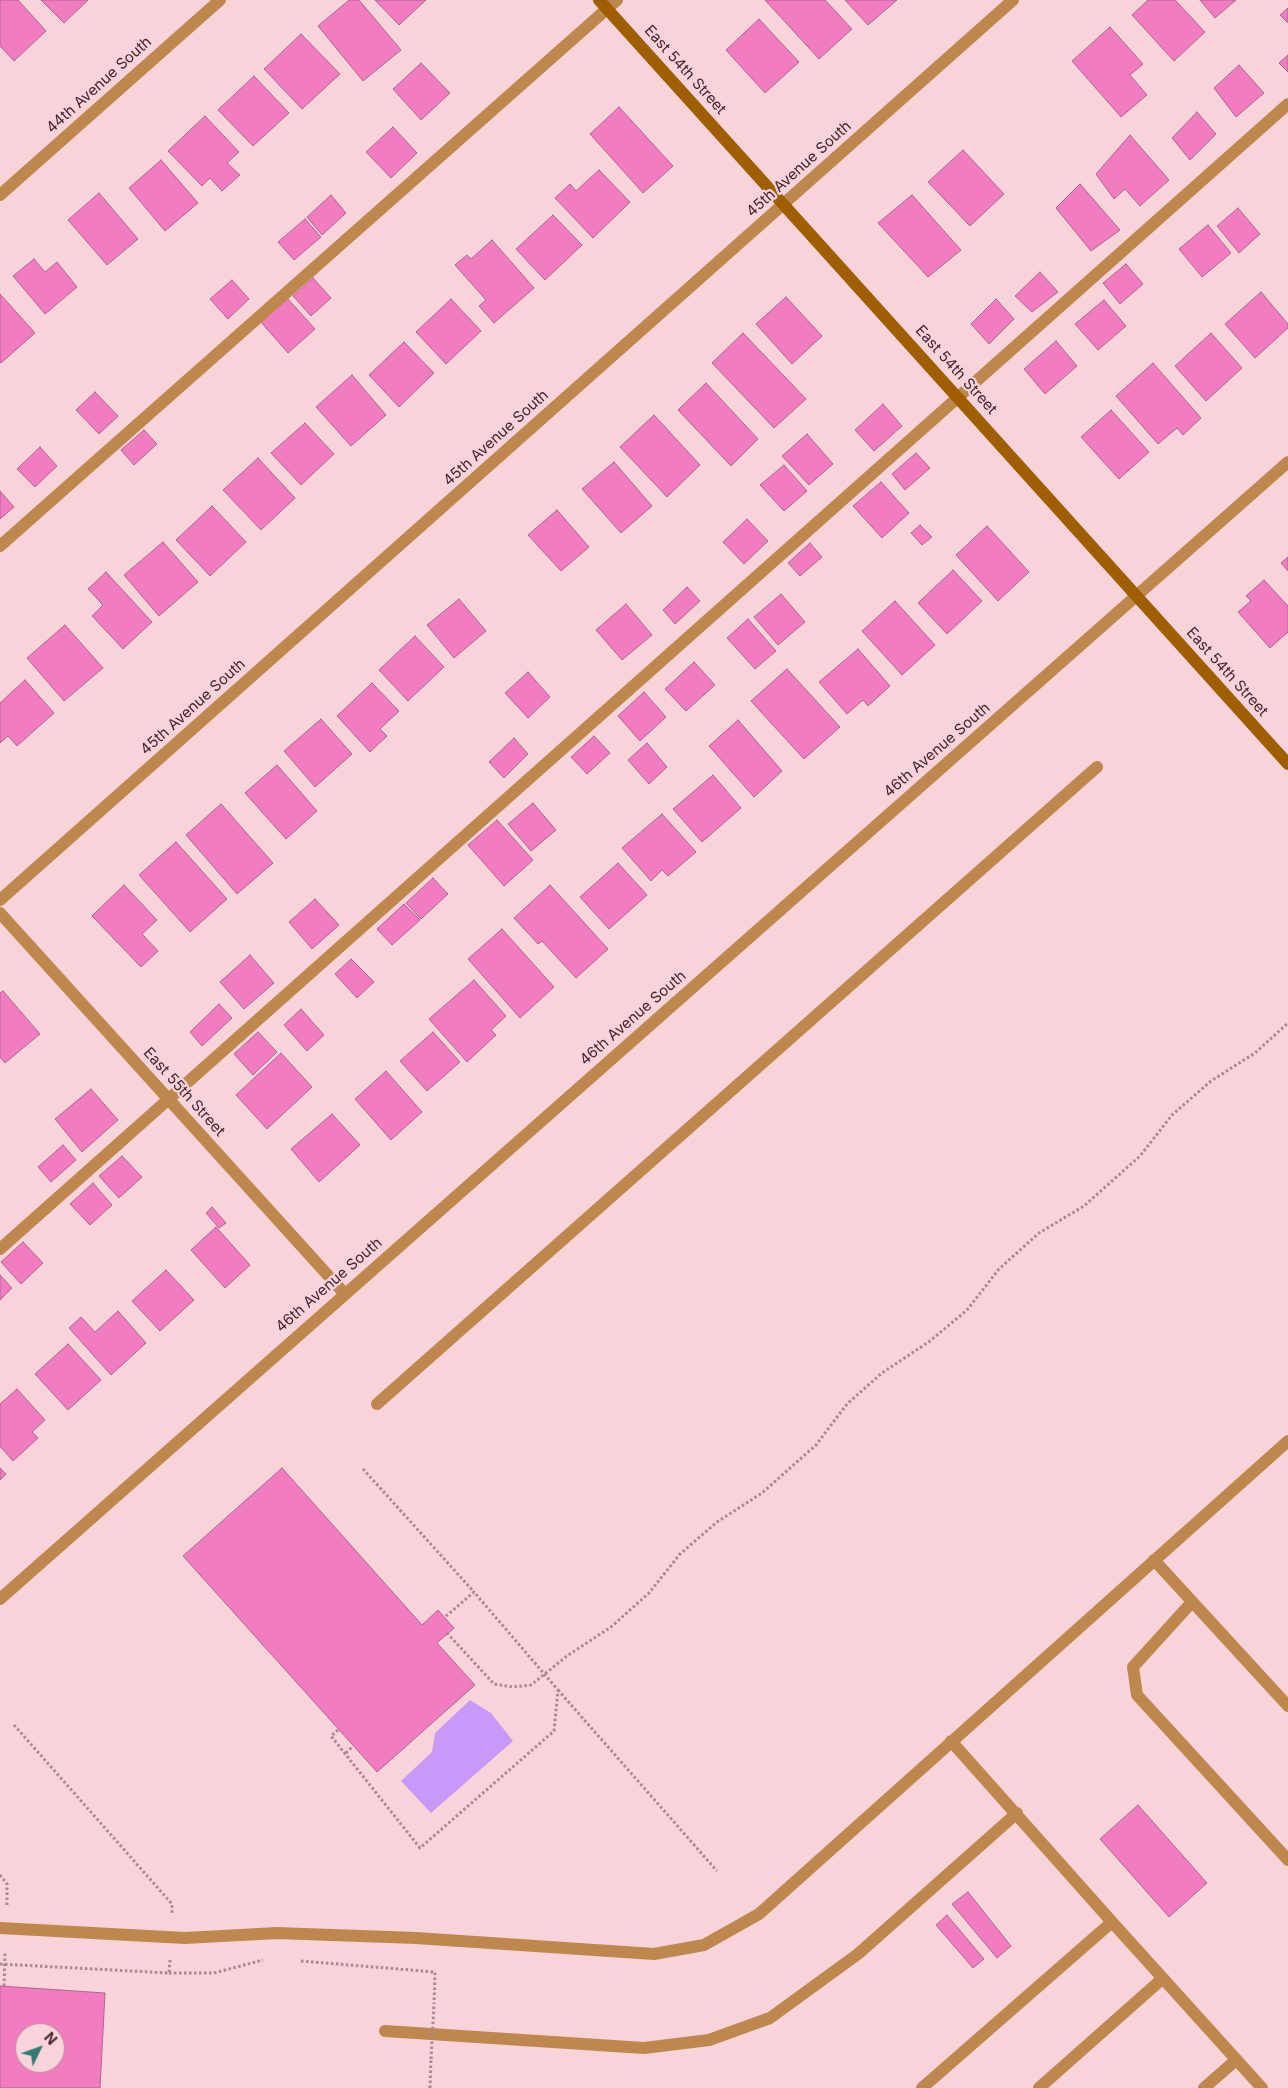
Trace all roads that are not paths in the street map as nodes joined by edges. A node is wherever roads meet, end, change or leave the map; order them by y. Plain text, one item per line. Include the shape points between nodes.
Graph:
1 (220, 0) edge
2 (617, 0) edge
3 (1013, 0) edge
4 (603, 4) edge
5 (1288, 104) edge
6 (0, 195) edge
7 (784, 204) junction
8 (958, 397) junction
9 (1288, 462) edge
10 (0, 546) edge
11 (1137, 596) junction
12 (1288, 764) edge
13 (1097, 767) dead end
14 (0, 900) edge
15 (0, 913) edge
16 (169, 1100) junction
17 (0, 1249) edge
18 (344, 1293) junction
19 (377, 1404) dead end
20 (1288, 1441) edge
21 (1154, 1560) junction
22 (0, 1599) edge
23 (1192, 1602) junction
24 (1288, 1706) edge
25 (951, 1741) junction
26 (1017, 1813) junction
27 (1288, 1860) edge
28 (1112, 1922) junction
29 (0, 1928) edge
30 (1162, 1979) junction
31 (385, 2031) dead end
32 (1236, 2060) junction
33 (922, 2088) edge
34 (1039, 2088) edge
35 (1204, 2088) edge
36 (1262, 2088) edge

1 - 6 street, 44th Avenue South
2 - 4 street
3 - 7 street, 45th Avenue South
4 - 7 street, East 54th Street
4 - 10 street
5 - 8 street
7 - 8 street, East 54th Street
7 - 14 street, 45th Avenue South
8 - 11 street, East 54th Street
8 - 16 street
9 - 11 street, 46th Avenue South
11 - 12 street, East 54th Street
11 - 18 street, 46th Avenue South
13 - 19 street
15 - 16 street, East 55th Street
16 - 17 street
16 - 18 street, East 55th Street
18 - 22 street, 46th Avenue South
20 - 21 street
21 - 23 street
21 - 25 street
23 - 24 street
23 - 27 street via 1133,1667 1137,1695
25 - 26 street
25 - 29 street via 759,1914 704,1945 654,1954 276,1932 171,1938
26 - 28 street
26 - 31 street via 858,1954 770,2018 709,2040 644,2048
28 - 30 street
28 - 33 street
30 - 32 street
30 - 34 street
32 - 35 street
32 - 36 street

